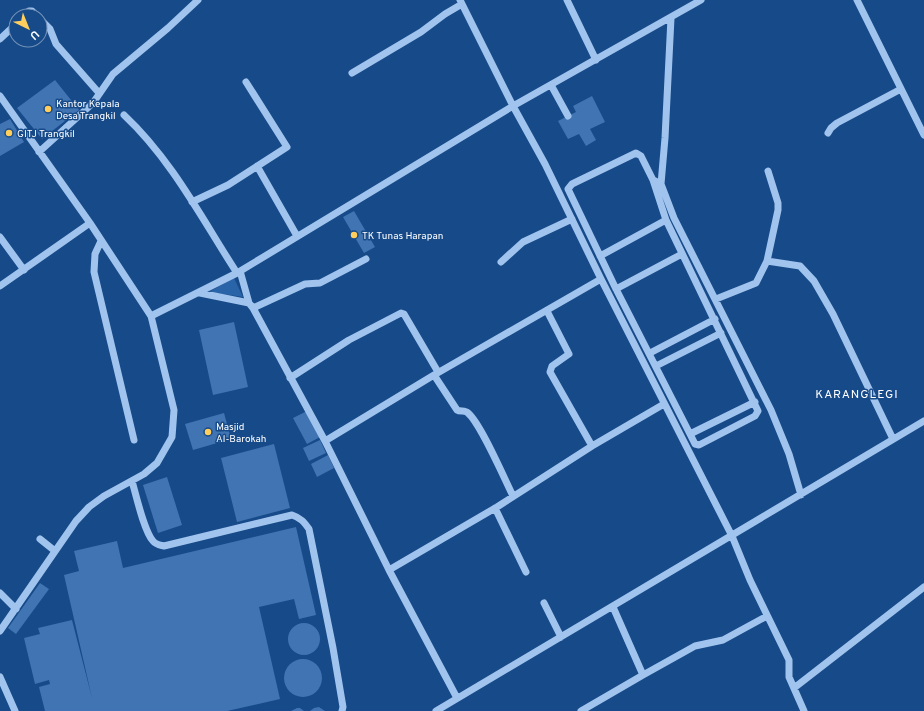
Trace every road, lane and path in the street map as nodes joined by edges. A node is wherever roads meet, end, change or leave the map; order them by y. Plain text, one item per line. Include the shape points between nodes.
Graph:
1 (198, 0) edge
2 (567, 0) edge
3 (701, 0) edge
4 (857, 0) edge
5 (461, 2) edge
6 (671, 18) junction
7 (48, 27) edge
8 (8, 32) edge
9 (0, 39) edge
10 (596, 60) junction
11 (352, 73) dead end
12 (246, 82) dead end
13 (551, 85) junction
14 (901, 89) junction
15 (100, 93) junction
16 (0, 96) edge
17 (513, 106) junction
18 (124, 115) dead end
19 (568, 116) dead end
20 (828, 133) dead end
21 (924, 135) edge
22 (38, 152) junction
23 (257, 166) junction
24 (768, 171) dead end
25 (653, 180) junction
26 (661, 184) junction
27 (192, 202) junction
28 (572, 219) junction
29 (666, 220) junction
30 (90, 223) junction
31 (297, 236) junction
32 (0, 237) edge
33 (102, 241) junction
34 (682, 254) junction
35 (600, 256) junction
36 (366, 259) dead end
37 (767, 261) junction
38 (501, 262) dead end
39 (24, 270) junction
40 (238, 272) junction
41 (601, 279) junction
42 (0, 286) edge
43 (616, 289) junction
44 (200, 293) junction
45 (716, 299) junction
46 (251, 306) junction
47 (547, 311) junction
48 (151, 316) junction
49 (715, 319) junction
50 (721, 333) junction
51 (650, 353) junction
52 (656, 366) junction
53 (436, 374) junction
54 (290, 378) junction
55 (755, 402) junction
56 (664, 404) junction
57 (924, 421) edge
58 (690, 434) junction
59 (893, 439) junction
60 (134, 440) dead end
61 (325, 441) junction
62 (592, 446) junction
63 (132, 481) junction
64 (801, 495) junction
65 (513, 496) junction
66 (495, 508) junction
67 (732, 536) junction
68 (40, 539) dead end
69 (55, 551) junction
70 (389, 570) junction
71 (526, 572) dead end
72 (924, 587) edge
73 (0, 593) edge
74 (544, 603) dead end
75 (613, 606) junction
76 (16, 609) junction
77 (767, 616) junction
78 (0, 631) edge
79 (562, 637) junction
80 (643, 675) junction
81 (0, 677) edge
82 (794, 688) junction
83 (457, 698) junction
84 (584, 710) edge
85 (15, 711) edge
86 (342, 711) edge
87 (436, 711) edge
88 (804, 711) edge

1 - 15 street via 113,74
2 - 10 street
3 - 6 street
4 - 14 street
5 - 11 street via 421,32
5 - 17 street
6 - 10 street
6 - 26 street
7 - 15 street via 56,44
8 - 9 street
10 - 13 street
12 - 23 street via 287,147
13 - 17 street
13 - 19 street
14 - 20 street via 837,123
14 - 21 street
15 - 22 street
16 - 22 street
17 - 28 street
17 - 31 street
18 - 27 street via 153,145
22 - 30 street
23 - 27 street via 228,185
23 - 31 street
24 - 37 street via 778,210
25 - 26 street
25 - 29 street
25 - 35 street via 641,156 636,153 570,187 569,193
26 - 45 street via 674,218
27 - 40 street
28 - 38 street via 523,242
28 - 41 street
29 - 34 street
29 - 35 street
30 - 33 street
30 - 39 street
31 - 40 street
32 - 39 street
33 - 48 street
33 - 60 street via 95,254 94,272
34 - 43 street
34 - 49 street
35 - 43 street
36 - 46 street via 320,284 305,284
37 - 45 street via 756,283
37 - 59 street via 800,266 814,281 833,314
39 - 42 street
40 - 44 street
40 - 46 street
41 - 47 street
41 - 56 street
43 - 51 street
44 - 46 street
44 - 48 street
45 - 64 street via 771,410 789,454
46 - 54 street
47 - 53 street
47 - 62 street via 569,354 552,366 550,372
48 - 63 street via 174,410 172,436 157,462
49 - 50 street
49 - 51 street
50 - 52 street
50 - 55 street
51 - 52 street
52 - 58 street
53 - 54 street via 404,314 401,313 349,340
53 - 61 street
53 - 65 street via 457,410 470,416
54 - 61 street
55 - 58 street
55 - 58 street via 758,411 755,416 699,445 695,444
56 - 62 street
56 - 67 street
57 - 59 street
59 - 64 street
61 - 70 street
62 - 65 street
63 - 69 street via 89,507
63 - 86 street via 147,529 153,542 158,545 164,546 292,515 305,523 309,529 333,648
64 - 67 street
65 - 66 street
66 - 70 street
66 - 71 street
67 - 75 street
67 - 77 street
68 - 69 street
69 - 76 street
70 - 83 street
72 - 82 street
73 - 76 street
74 - 79 street
75 - 79 street
75 - 80 street
76 - 78 street
77 - 80 street via 723,640 695,646
77 - 82 street via 789,660 789,677
79 - 83 street
80 - 84 street
81 - 85 street
82 - 88 street
83 - 87 street

